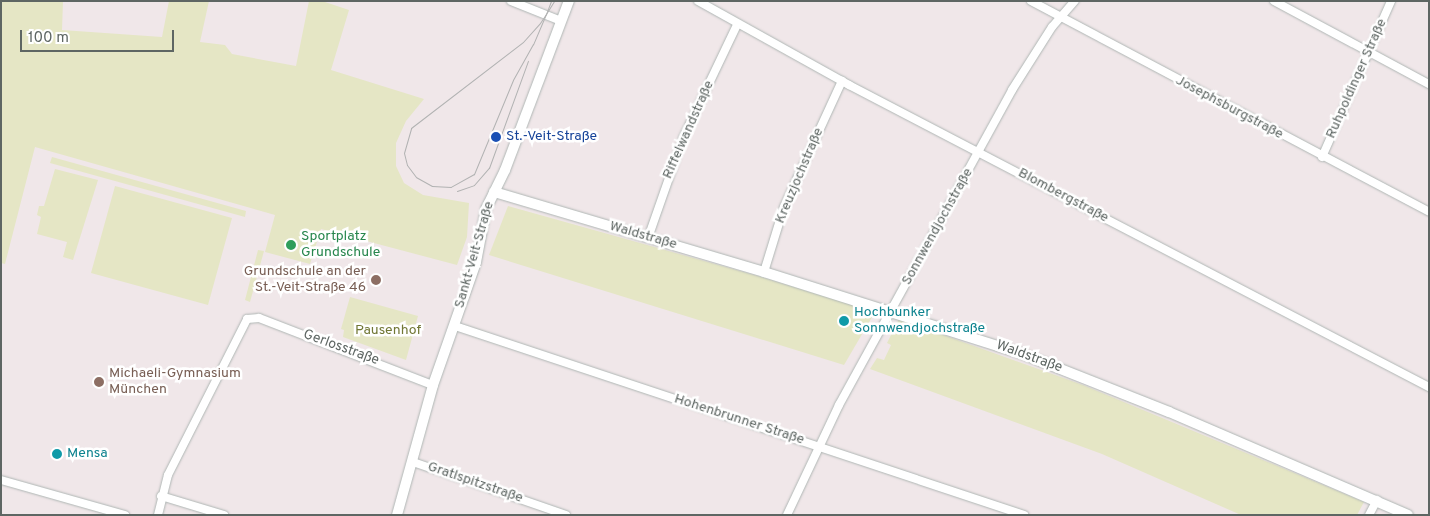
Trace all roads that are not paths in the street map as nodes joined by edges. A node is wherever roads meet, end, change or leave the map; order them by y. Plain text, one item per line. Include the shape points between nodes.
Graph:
1 (511, 1) edge
2 (569, 1) edge
3 (698, 1) edge
4 (1031, 1) edge
5 (1075, 1) edge
6 (1274, 1) edge
7 (1391, 1) edge
8 (1061, 18) junction
9 (561, 21) junction
10 (737, 25) junction
11 (1370, 53) junction
12 (842, 81) junction
13 (1429, 84) edge
14 (979, 152) junction
15 (1322, 157) junction
16 (494, 192) junction
17 (1429, 212) edge
18 (648, 238) junction
19 (764, 272) junction
20 (890, 312) junction
21 (454, 326) junction
22 (433, 385) junction
23 (1429, 387) edge
24 (819, 446) junction
25 (413, 462) junction
26 (1, 480) edge
27 (161, 496) junction
28 (1377, 500) junction
29 (125, 515) edge
30 (158, 515) edge
31 (224, 515) edge
32 (397, 515) edge
33 (566, 515) edge
34 (787, 515) edge
35 (1024, 515) edge
36 (1369, 515) edge
37 (1408, 515) edge

1 - 9 street
2 - 9 street, Sankt-Veit-Straße
3 - 10 street, Blombergstraße
4 - 8 street, Josephsburgstraße
5 - 8 street, Sonnwendjochstraße
6 - 11 street
7 - 11 street, Ruhpoldinger Straße
8 - 14 street, Sonnwendjochstraße via 1012,90
8 - 15 street, Josephsburgstraße
9 - 16 street, Sankt-Veit-Straße
10 - 12 street, Blombergstraße
10 - 18 street, Riffelwandstraße via 679,147
11 - 13 street
11 - 15 street, Ruhpoldinger Straße
12 - 14 street, Blombergstraße
12 - 19 street, Kreuzjochstraße via 784,207
14 - 20 street, Sonnwendjochstraße
14 - 23 street, Blombergstraße
15 - 17 street, Josephsburgstraße
16 - 18 street, Waldstraße
16 - 21 street, Sankt-Veit-Straße via 486,209 476,262
18 - 19 street, Waldstraße
19 - 20 street, Waldstraße
20 - 24 street, Sonnwendjochstraße
20 - 28 street, Waldstraße via 1086,378
21 - 22 street, Sankt-Veit-Straße
21 - 24 street, Hohenbrunner Straße
22 - 25 street, Sankt-Veit-Straße
22 - 27 street, Gerlosstraße via 259,318 247,318
24 - 34 street, Sonnwendjochstraße
24 - 35 street, Hohenbrunner Straße
25 - 32 street, Sankt-Veit-Straße
25 - 33 street, Gratlspitzstraße
26 - 29 street
27 - 30 street
27 - 31 street
28 - 36 street
28 - 37 street, Waldstraße

